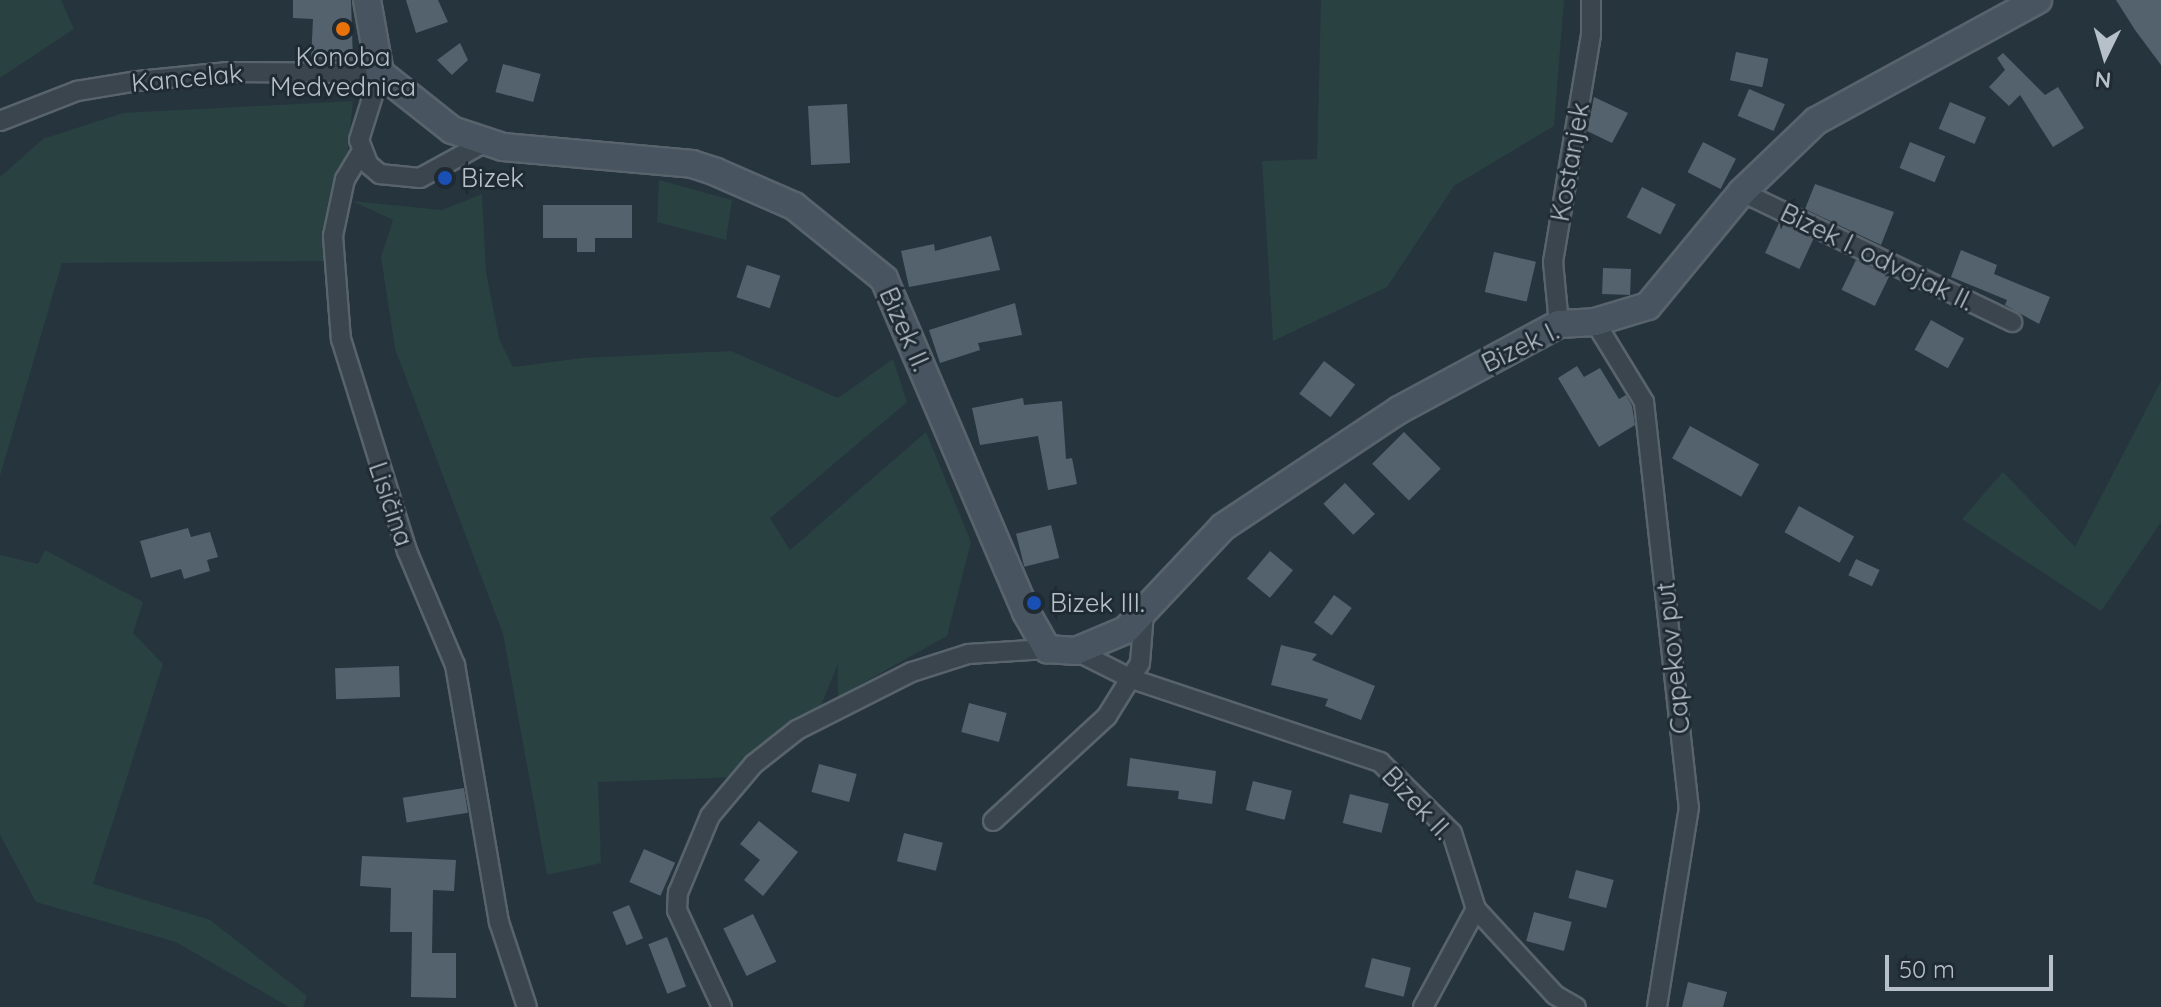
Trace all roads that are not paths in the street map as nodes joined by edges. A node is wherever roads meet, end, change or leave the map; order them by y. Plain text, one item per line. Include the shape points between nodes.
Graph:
1 (367, 0) edge
2 (1591, 0) edge
3 (2038, 0) edge
4 (380, 73) junction
5 (0, 121) edge
6 (484, 143) junction
7 (362, 151) junction
8 (1742, 192) junction
9 (1595, 322) junction
10 (2012, 322) dead end
11 (1559, 324) junction
12 (1144, 612) junction
13 (1047, 649) junction
14 (1076, 651) junction
15 (1132, 679) junction
16 (993, 821) dead end
17 (1476, 909) junction
18 (527, 1007) edge
19 (722, 1007) edge
20 (1423, 1007) edge
21 (1576, 1007) edge
22 (1657, 1007) edge

1 - 4 street, Lisičina
2 - 11 street, Kostanjek via 1591,34 1553,262
3 - 8 street, Bizek I. via 1816,121
4 - 5 street, Kancelak via 226,72 138,81 77,91
4 - 6 street, Bizek II. via 422,111
4 - 7 street, Lisičina via 361,126
6 - 7 street via 420,178 400,180 380,174
6 - 13 street, Bizek II. via 692,164 716,172 794,206 884,279 1026,612
7 - 18 street, Lisičina via 345,179 333,236 341,339 407,551 455,665 499,922
8 - 9 street, Bizek I. via 1648,306
8 - 10 street, Bizek I. odvojak II.
9 - 11 street, Bizek I.
9 - 22 street, Capekov put via 1644,402 1689,807
11 - 12 street, Bizek I. via 1399,410 1223,527
12 - 14 street, Bizek I. via 1126,630
12 - 15 street via 1140,663
13 - 14 street, Bizek II.
13 - 19 street via 968,654 912,672 797,730 754,764 710,816 678,893 681,919
14 - 15 street, Bizek II.
15 - 16 street via 1107,716
15 - 17 street, Bizek II. via 1380,762 1452,833
17 - 20 street
17 - 21 street, Bizek II. via 1555,995

